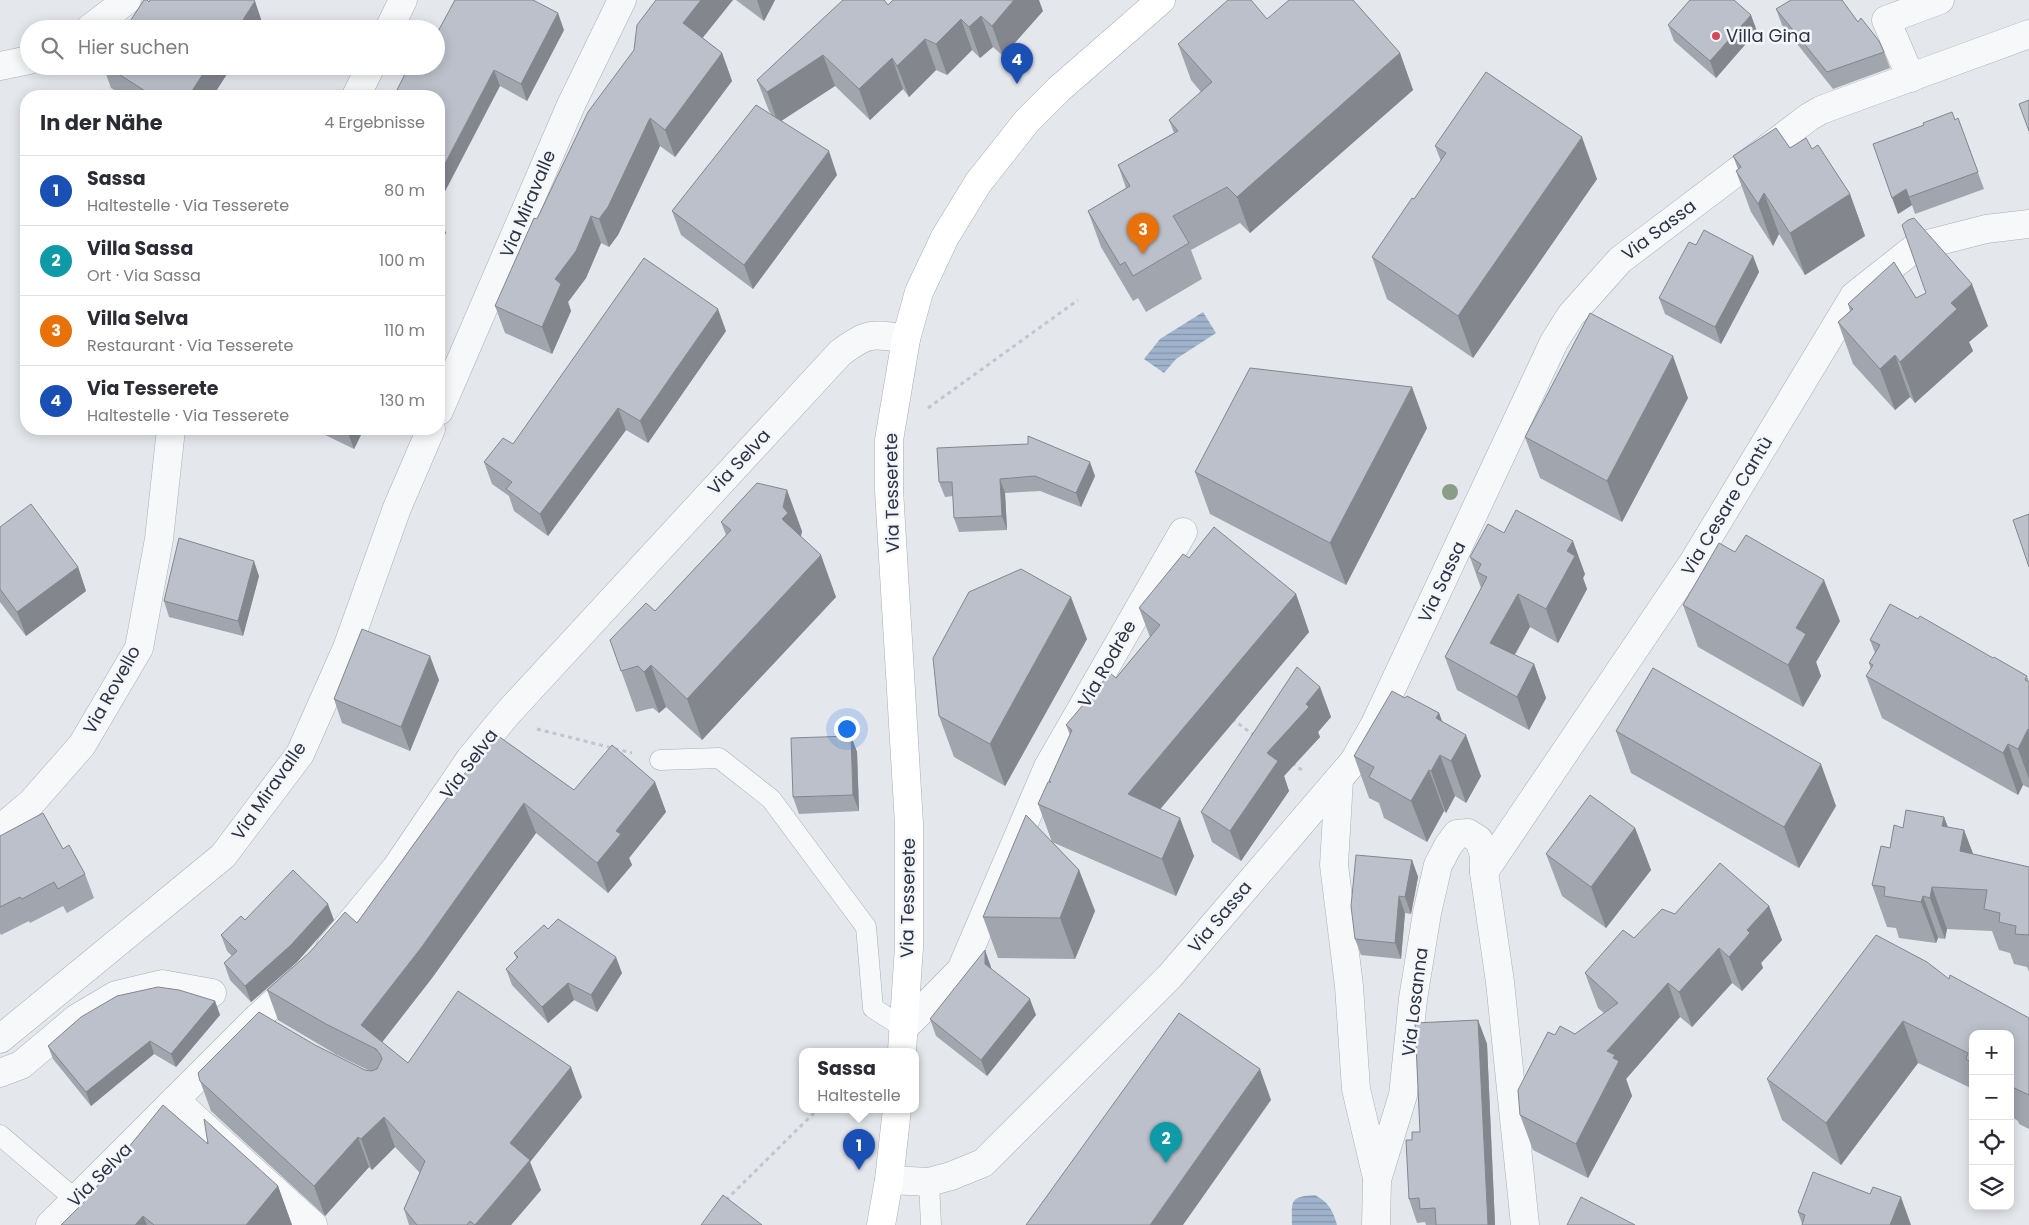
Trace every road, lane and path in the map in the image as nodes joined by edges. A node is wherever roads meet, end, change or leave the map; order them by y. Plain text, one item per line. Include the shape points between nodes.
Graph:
1 (127, 0) edge
2 (403, 0) edge
3 (622, 0) edge
4 (1161, 0) edge
5 (1940, 0) edge
6 (101, 20) edge
7 (393, 20) edge
8 (2029, 34) edge
9 (20, 62) edge
10 (0, 66) edge
11 (366, 75) edge
12 (1911, 78) junction
13 (359, 90) edge
14 (2029, 224) edge
15 (1078, 300) dead end
16 (906, 339) junction
17 (445, 397) edge
18 (927, 408) dead end
19 (170, 435) edge
20 (428, 435) edge
21 (1183, 532) dead end
22 (508, 714) junction
23 (1232, 718) dead end
24 (1262, 740) edge
25 (660, 760) joint
26 (1292, 762) dead end
27 (1306, 774) dead end
28 (1339, 778) junction
29 (0, 830) edge
30 (1484, 872) junction
31 (212, 993) dead end
32 (0, 1039) edge
33 (903, 1040) edge
34 (0, 1073) edge
35 (175, 1100) junction
36 (814, 1113) edge
37 (897, 1113) edge
38 (0, 1135) edge
39 (890, 1180) junction
40 (1378, 1180) junction
41 (929, 1182) junction
42 (76, 1200) junction
43 (722, 1204) edge
44 (50, 1225) edge
45 (313, 1225) edge
46 (881, 1225) edge
47 (931, 1225) edge
48 (1376, 1225) edge
49 (1525, 1225) edge

1 - 6 street
2 - 7 street
3 - 17 street, Via Miravalle via 571,105
4 - 16 main road, Via Tesserete via 1059,89 1010,140 978,183 946,237 920,292
5 - 12 street via 1886,20
8 - 12 street, Via Sassa
9 - 10 street
11 - 13 street
12 - 28 street, Via Sassa via 1809,117 1620,260 1571,315 1554,342 1375,724 1354,761
14 - 30 street, Via Cesare Cantù via 1986,229 1916,247 1854,296 1694,562
15 - 18 path
16 - 22 street, Via Selva via 872,335 859,339 840,353
16 - 33 main road, Via Tesserete via 889,440 889,490 909,824 909,938
19 - 29 street, Via Rovello via 159,539 139,648 82,745 32,802
20 - 32 street, Via Miravalle via 397,508 347,648 300,754 223,856
21 - 33 street, Via Rodrèe via 1048,767 962,970
22 - 25 path via 523,726
22 - 35 street, Via Selva via 470,759 396,868 346,930 262,1024
23 - 24 path
25 - 33 lane via 719,758 771,799 866,927 873,1008
26 - 27 path
28 - 40 street via 1334,865 1349,986 1356,1089
28 - 41 street, Via Sassa via 1170,976 983,1162
30 - 40 street, Via Losanna via 1484,855 1479,840 1468,833 1457,834 1438,865 1427,913 1413,998 1403,1094
30 - 49 street, Via Losanna via 1500,982
31 - 34 street via 162,984 116,994 77,1018 21,1065
35 - 42 street, Via Selva
35 - 45 street
36 - 43 path
37 - 39 main road
38 - 42 lane
39 - 41 street, Via Sassa
39 - 46 main road
40 - 48 street
41 - 47 lane
42 - 44 street, Via Selva

